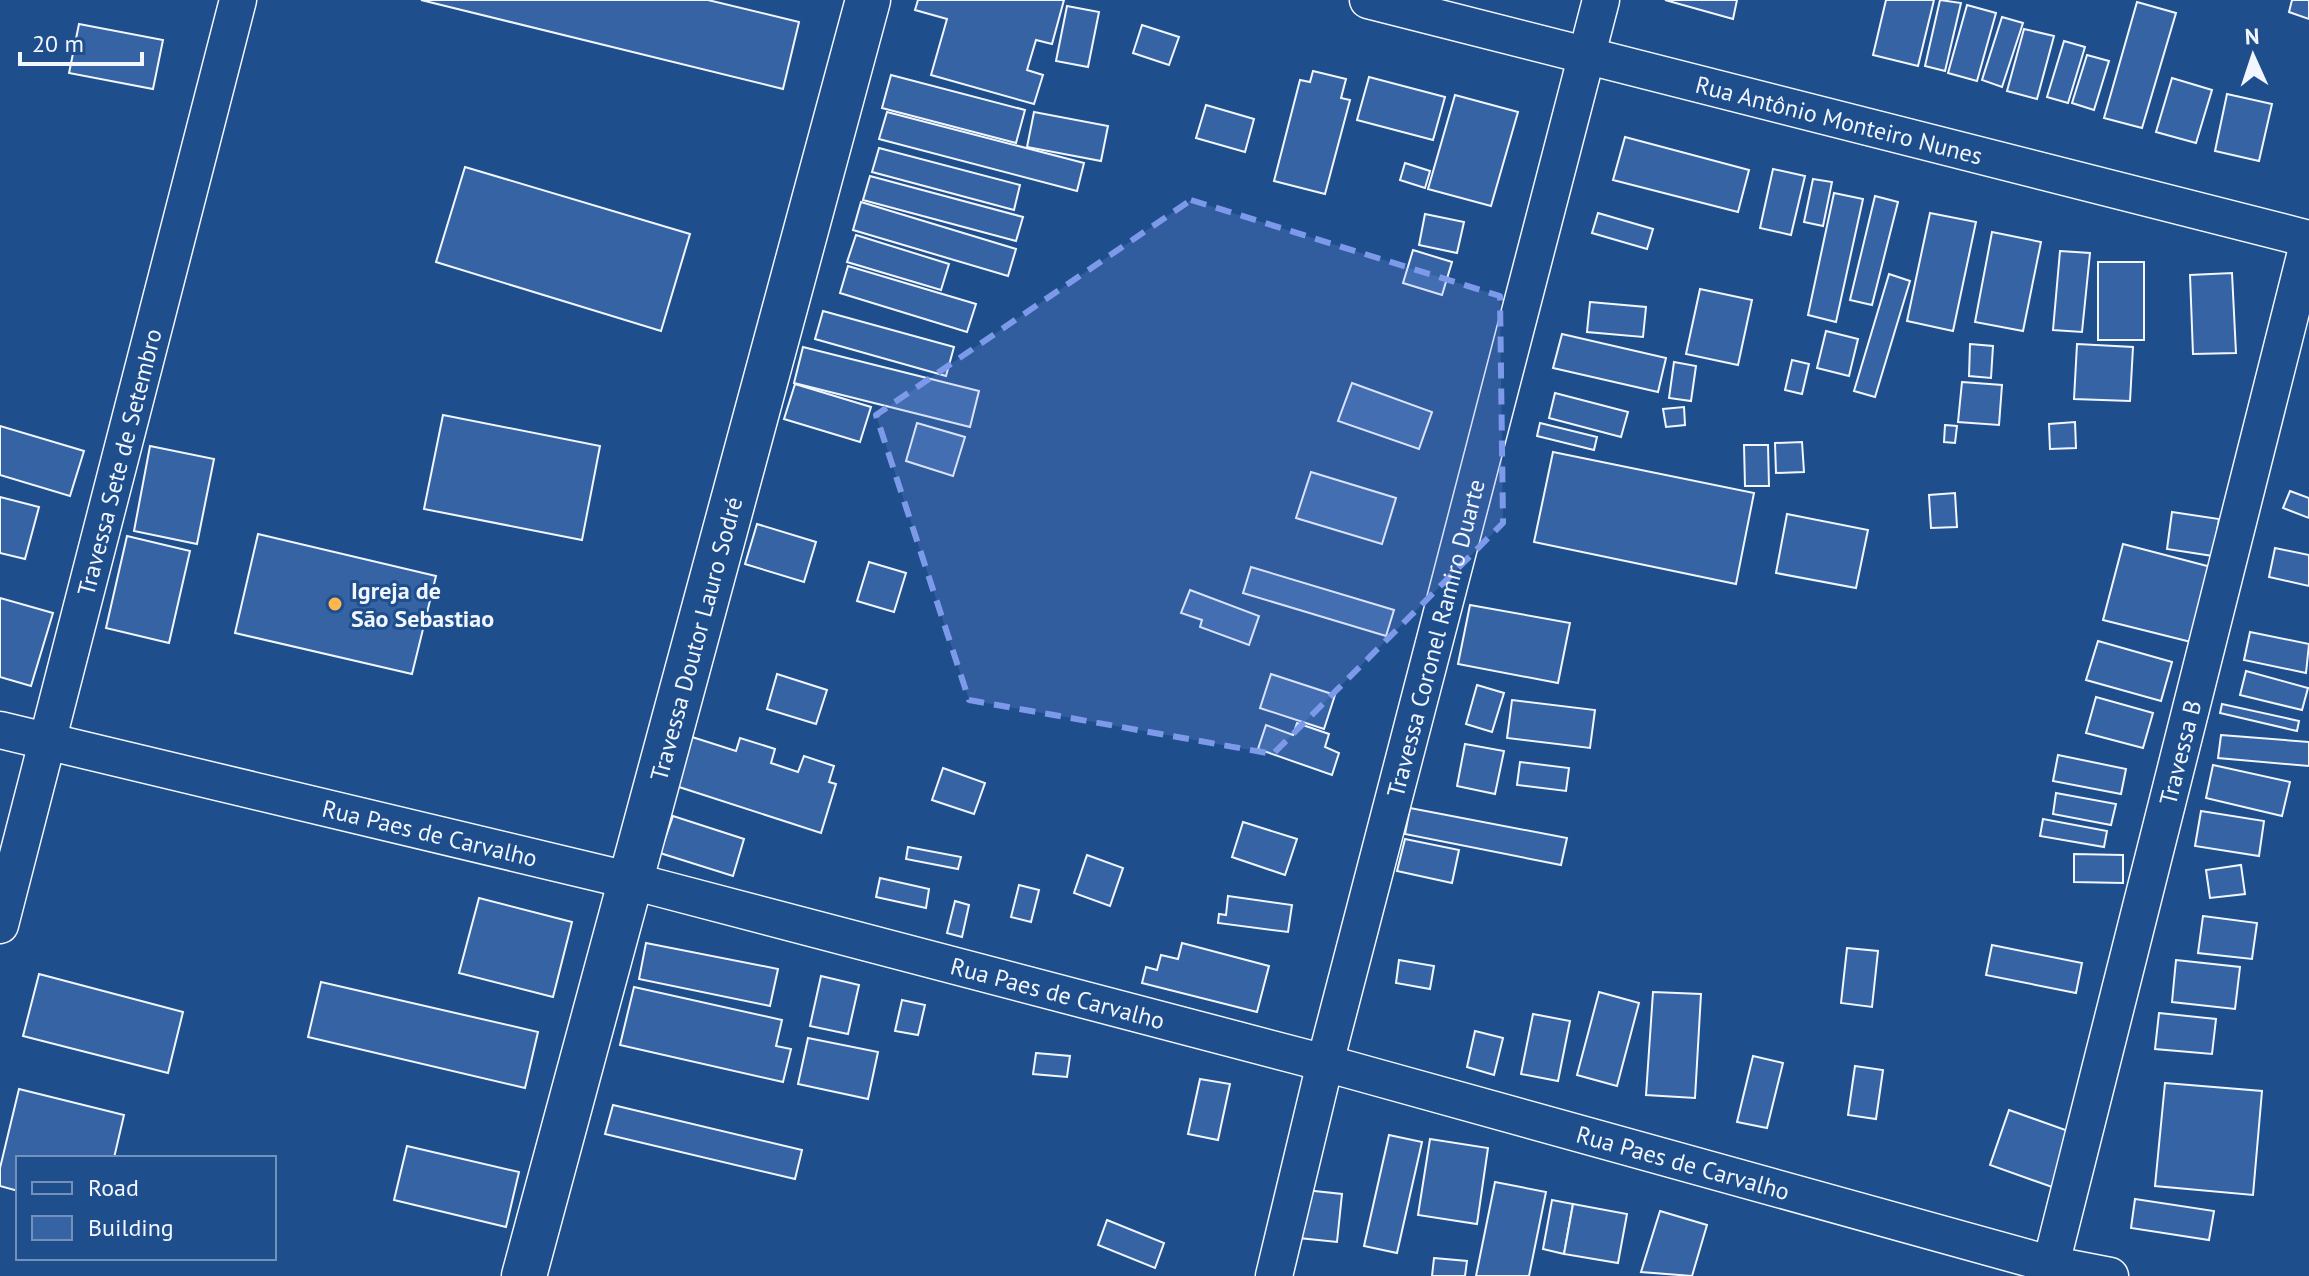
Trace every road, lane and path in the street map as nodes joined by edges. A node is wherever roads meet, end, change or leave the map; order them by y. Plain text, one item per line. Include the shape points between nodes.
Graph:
1 (238, 0) edge
2 (868, 0) edge
3 (1368, 0) edge
4 (1601, 0) edge
5 (1586, 58) junction
6 (2309, 239) edge
7 (0, 730) edge
8 (49, 743) junction
9 (632, 881) junction
10 (0, 925) edge
11 (1325, 1063) junction
12 (2050, 1270) edge
13 (524, 1276) edge
14 (1274, 1276) edge
15 (2110, 1276) edge

1 - 8 street, Travessa Sete de Setembro
2 - 9 street, Travessa Doutor Lauro Sodré
3 - 5 street, Rua Antônio Monteiro Nunes
4 - 5 street, Travessa Coronel Ramiro Duarte
5 - 6 street, Rua Antônio Monteiro Nunes
5 - 11 street, Travessa Coronel Ramiro Duarte
6 - 12 street, Travessa B
7 - 8 street, Rua Paes de Carvalho
8 - 9 street, Rua Paes de Carvalho
8 - 10 street, Travessa Sete de Setembro
9 - 11 street, Rua Paes de Carvalho
9 - 13 street, Travessa Doutor Lauro Sodré
11 - 12 street, Rua Paes de Carvalho
11 - 14 street, Travessa Coronel Ramiro Duarte
12 - 15 street, Rua Paes de Carvalho

